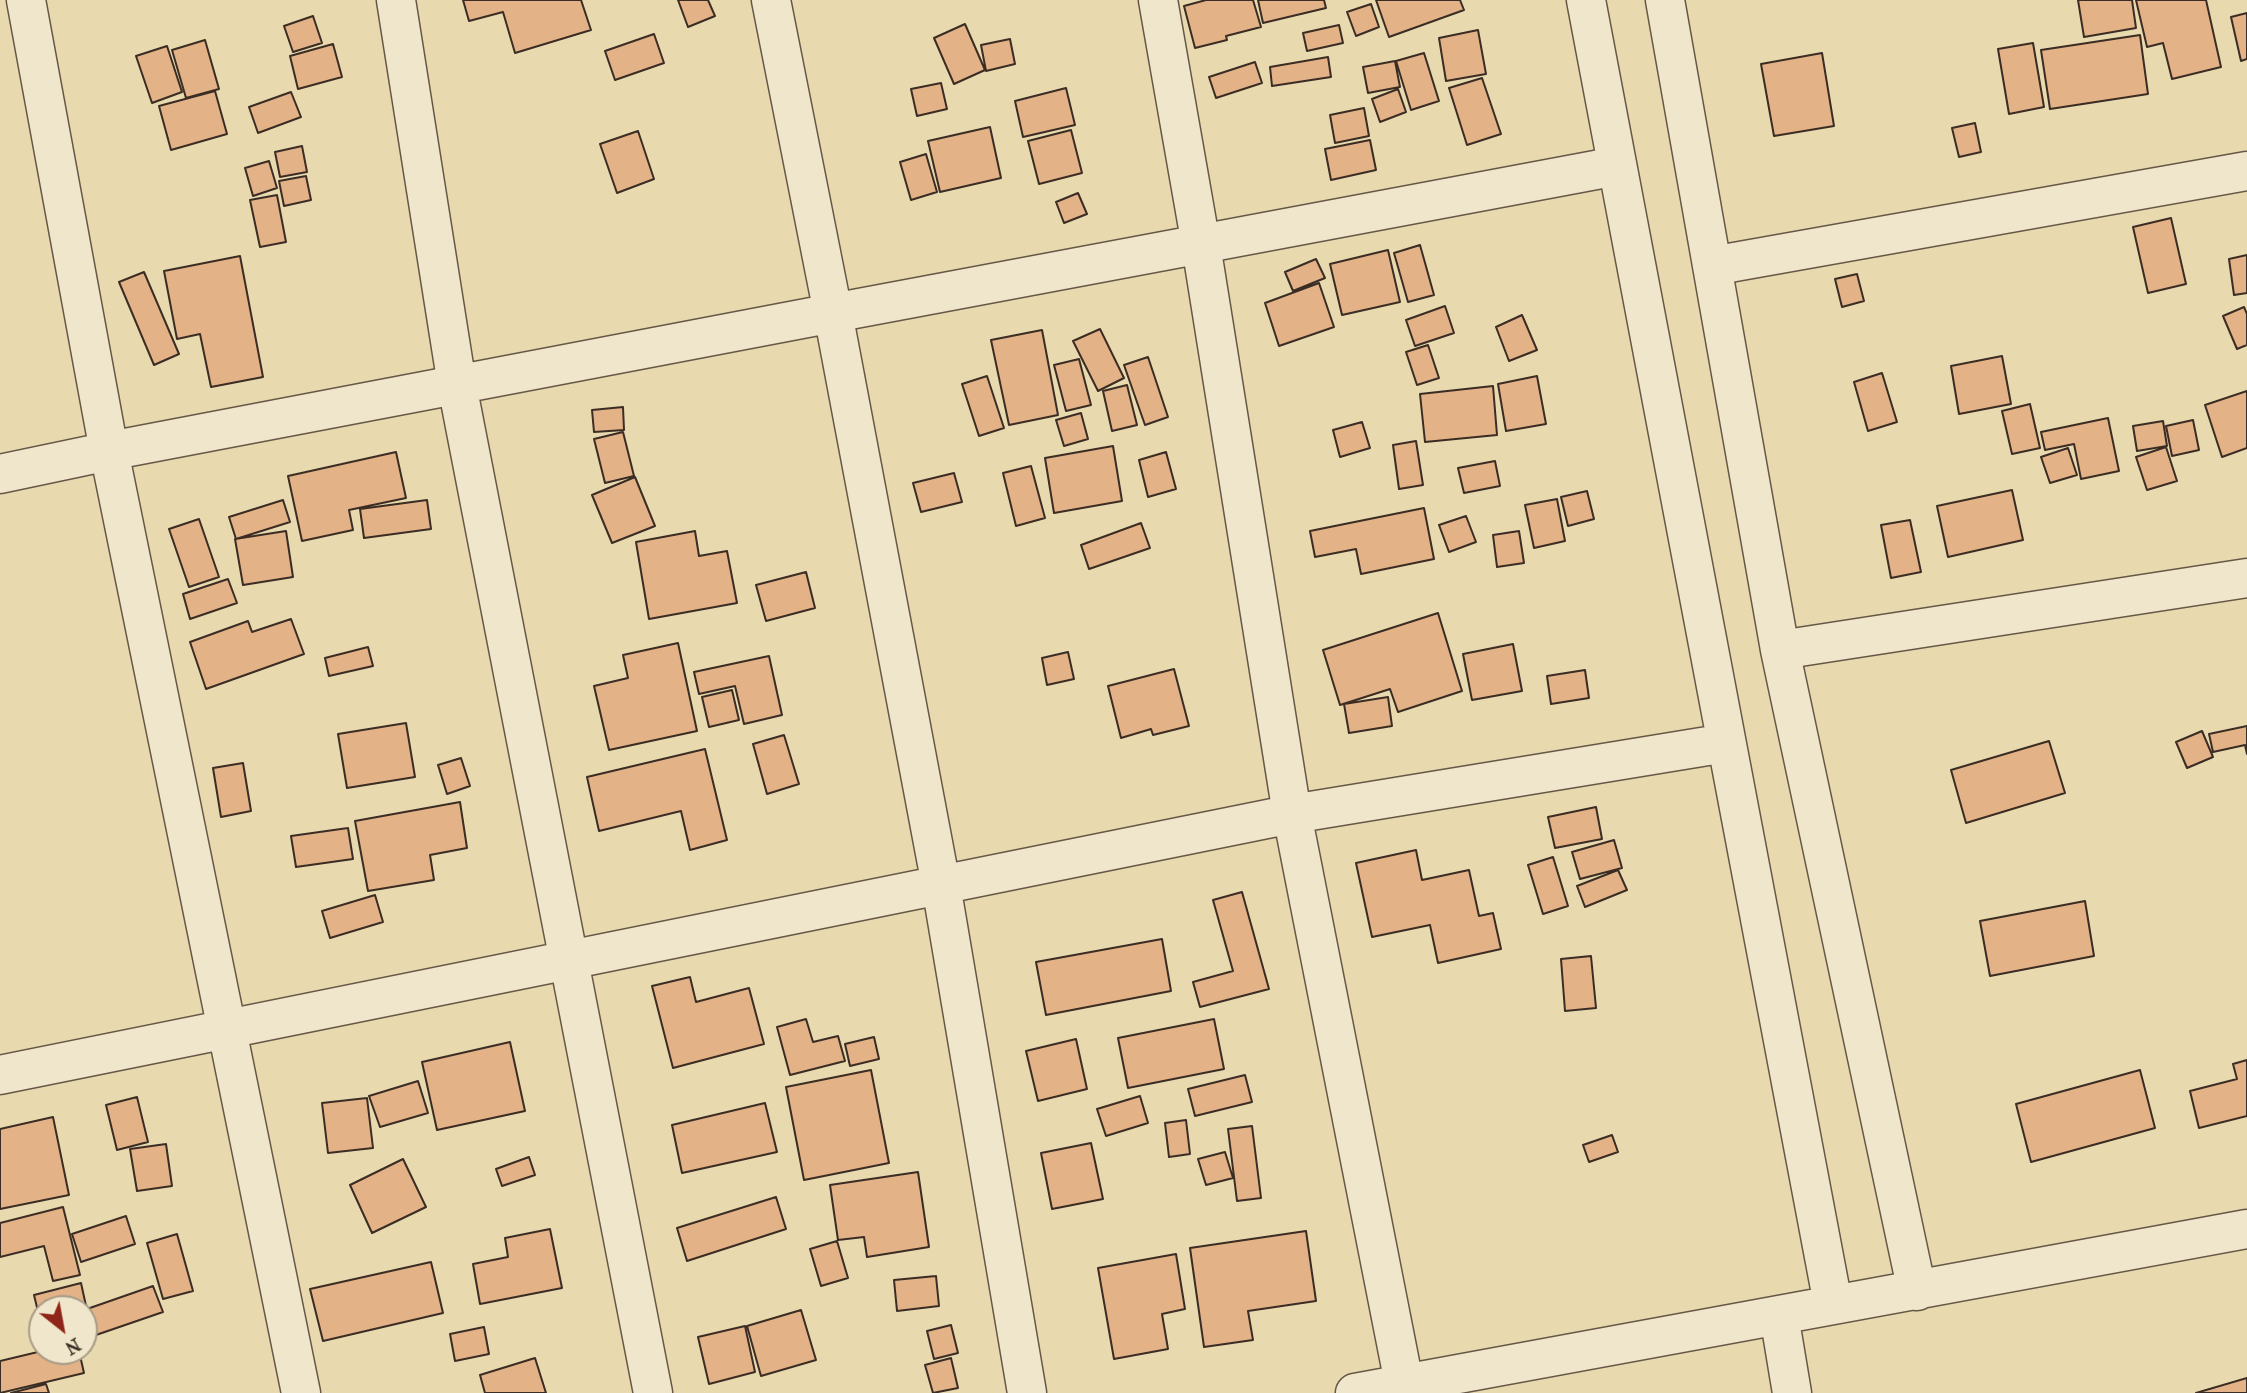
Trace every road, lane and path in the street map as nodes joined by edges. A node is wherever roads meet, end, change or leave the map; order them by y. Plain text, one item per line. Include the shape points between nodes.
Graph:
1 (26, 0) edge
2 (396, 0) edge
3 (771, 0) edge
4 (1158, 0) edge
5 (1586, 0) edge
6 (1665, 0) edge
7 (1617, 166) junction
8 (2247, 171) edge
9 (1200, 245) junction
10 (1712, 266) junction
11 (833, 313) junction
12 (457, 384) junction
13 (108, 451) junction
14 (0, 474) edge
15 (2247, 578) edge
16 (1780, 650) junction
17 (1727, 743) junction
18 (1292, 814) junction
19 (941, 885) junction
20 (570, 959) junction
21 (226, 1029) junction
22 (0, 1075) edge
23 (2247, 1229) edge
24 (1917, 1290) junction
25 (1833, 1304) junction
26 (1779, 1314) junction
27 (1381, 1389) edge
28 (301, 1393) edge
29 (653, 1393) edge
30 (1027, 1393) edge
31 (1792, 1393) edge

1 - 13 street
2 - 12 street
3 - 11 street
4 - 9 street
5 - 7 street
6 - 10 street
7 - 9 street
7 - 17 street
8 - 10 street
9 - 11 street
9 - 18 street
10 - 16 street
11 - 12 street
11 - 19 street
12 - 13 street
12 - 20 street
13 - 14 street
13 - 21 street
15 - 16 street
16 - 24 street
17 - 18 street
17 - 25 street
18 - 19 street
18 - 27 street
19 - 20 street
19 - 30 street
20 - 21 street
20 - 29 street
21 - 22 street
21 - 28 street
23 - 24 street
24 - 25 street
25 - 26 street
26 - 27 street
26 - 31 street

